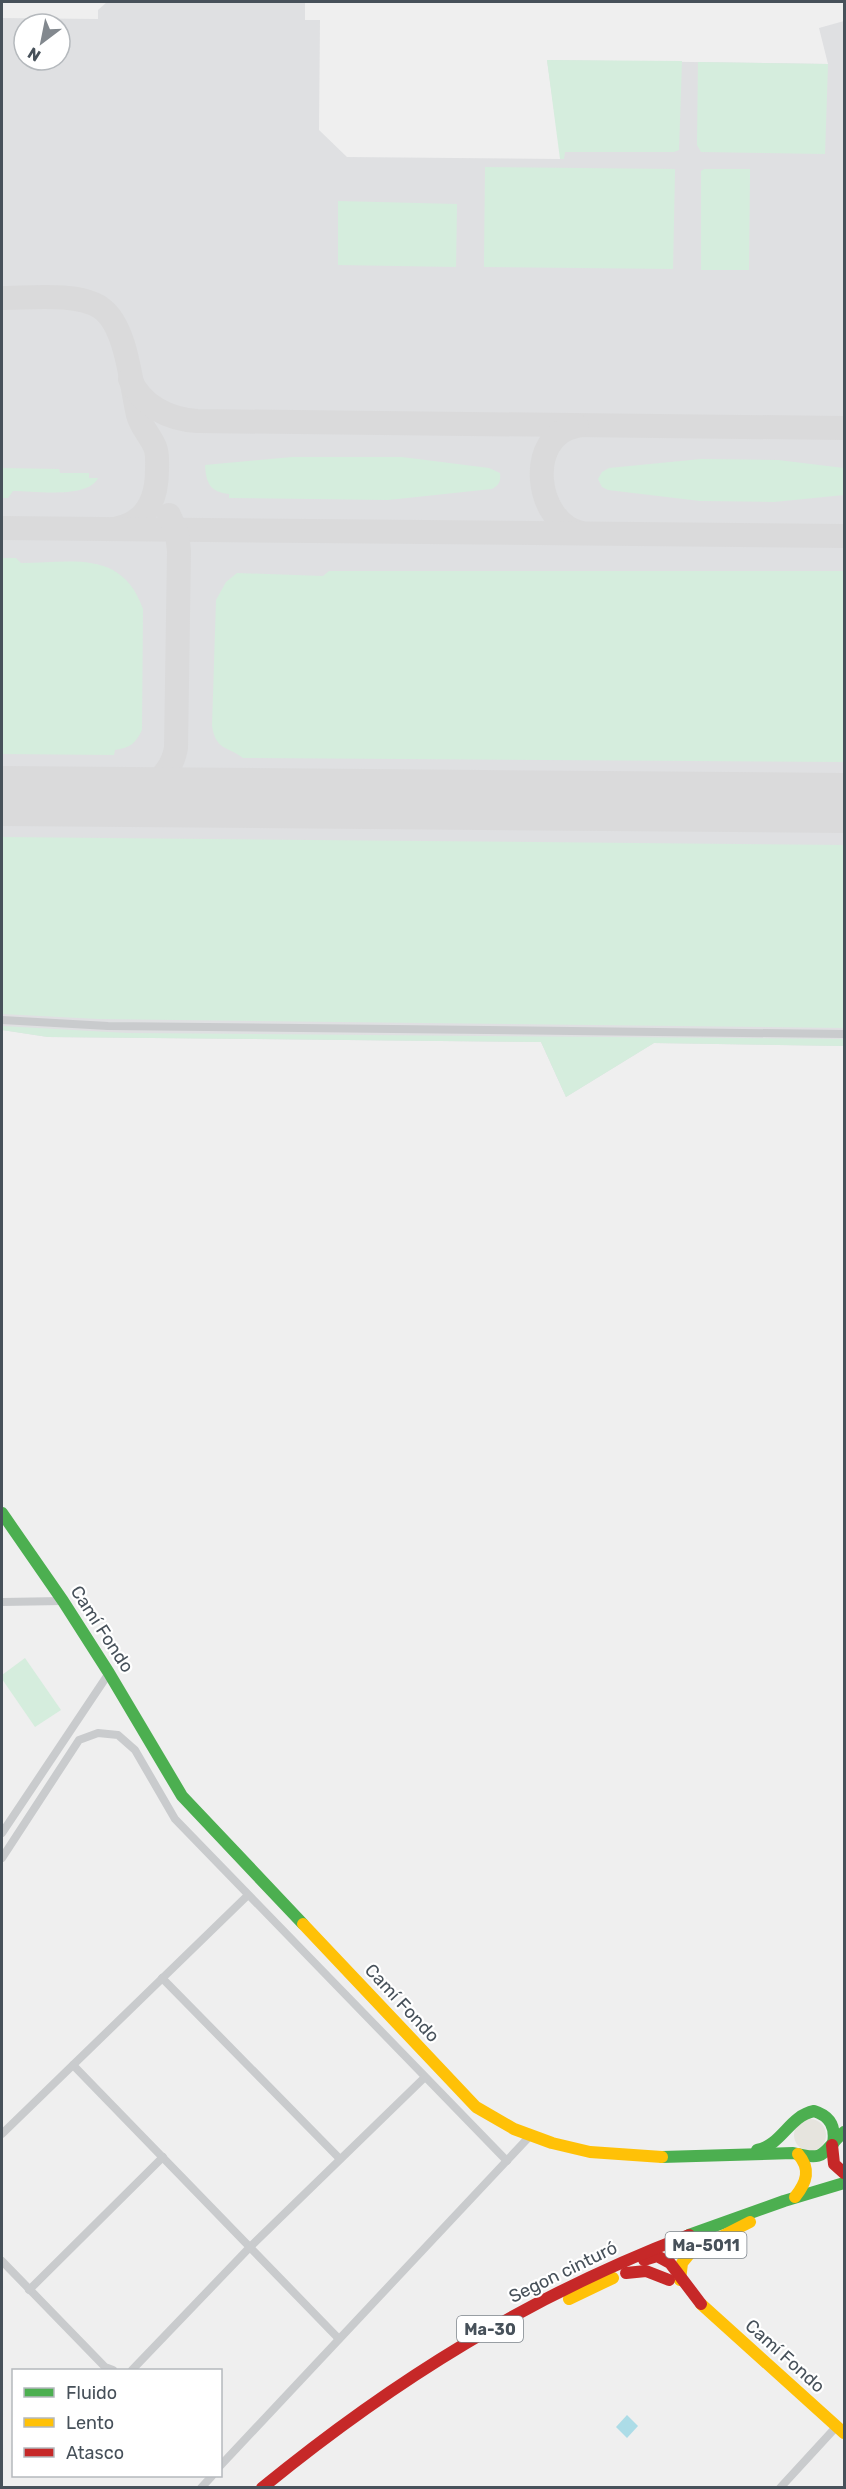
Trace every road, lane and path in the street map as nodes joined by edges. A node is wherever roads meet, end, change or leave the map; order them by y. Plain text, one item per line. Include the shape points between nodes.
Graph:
1 (2, 1020) edge
2 (844, 1034) edge
3 (2, 1513) edge
4 (63, 1601) junction
5 (2, 1602) edge
6 (109, 1673) junction
7 (2, 1833) edge
8 (2, 1858) edge
9 (248, 1896) junction
10 (162, 1978) junction
11 (73, 2065) junction
12 (424, 2078) junction
13 (826, 2118) junction
14 (791, 2122) junction
15 (844, 2123) edge
16 (844, 2132) edge
17 (2, 2134) edge
18 (529, 2137) junction
19 (832, 2145) junction
20 (745, 2153) junction
21 (798, 2154) junction
22 (163, 2157) junction
23 (340, 2159) junction
24 (507, 2161) junction
25 (844, 2173) edge
26 (844, 2183) edge
27 (844, 2191) edge
28 (795, 2197) junction
29 (747, 2218) junction
30 (250, 2247) junction
31 (662, 2257) junction
32 (2, 2261) edge
33 (626, 2272) junction
34 (675, 2280) junction
35 (29, 2290) junction
36 (506, 2320) junction
37 (339, 2339) junction
38 (110, 2369) edge
39 (133, 2369) edge
40 (349, 2421) junction
41 (841, 2430) edge
42 (222, 2464) edge
43 (262, 2487) edge
44 (780, 2487) edge

1 - 2 street via 108,1026
3 - 4 main road, Camí Fondo
4 - 5 street
4 - 6 main road, Camí Fondo
6 - 7 street
6 - 18 main road, Camí Fondo via 182,1796 476,2107 501,2125
8 - 9 street via 80,1740 98,1733 118,1735 135,1750 175,1820
9 - 10 street
9 - 12 street
10 - 11 street
10 - 23 street
11 - 17 street
11 - 22 street
12 - 23 street
12 - 24 street
13 - 14 main road via 808,2112
13 - 15 main road
13 - 19 main road via 834,2130
14 - 20 main road via 771,2145
14 - 21 main road via 788,2142
16 - 19 main road
18 - 20 main road, Camí Fondo via 584,2152 624,2157
18 - 24 street
19 - 21 main road via 816,2158
19 - 25 main road via 834,2164
20 - 21 main road, Camí Fondo
21 - 28 main road via 808,2172
22 - 30 street
22 - 35 street
23 - 30 street
24 - 37 street
26 - 28 main road, Ma-30
27 - 29 main road, Ma-30
28 - 29 main road, Ma-30
29 - 31 main road, Ma-30
29 - 31 main road via 667,2250
29 - 34 main road, Ma-5011 via 731,2234 687,2253
29 - 36 main road, Segon cinturó / Ma-30 via 642,2255
30 - 37 street
30 - 39 street
31 - 33 main road, Segon cinturó
31 - 34 main road, Ma-5011 via 662,2270
31 - 36 main road via 652,2256
32 - 35 street
33 - 34 main road, Ma-5011 via 646,2271
33 - 40 main road, Segon cinturó via 510,2329
34 - 41 main road, Camí Fondo / Ma-5011 via 691,2299
35 - 38 street
36 - 40 main road, Segon cinturó / Ma-30 via 424,2368
37 - 42 street
40 - 43 main road, Segon cinturó / Ma-30
41 - 44 street

